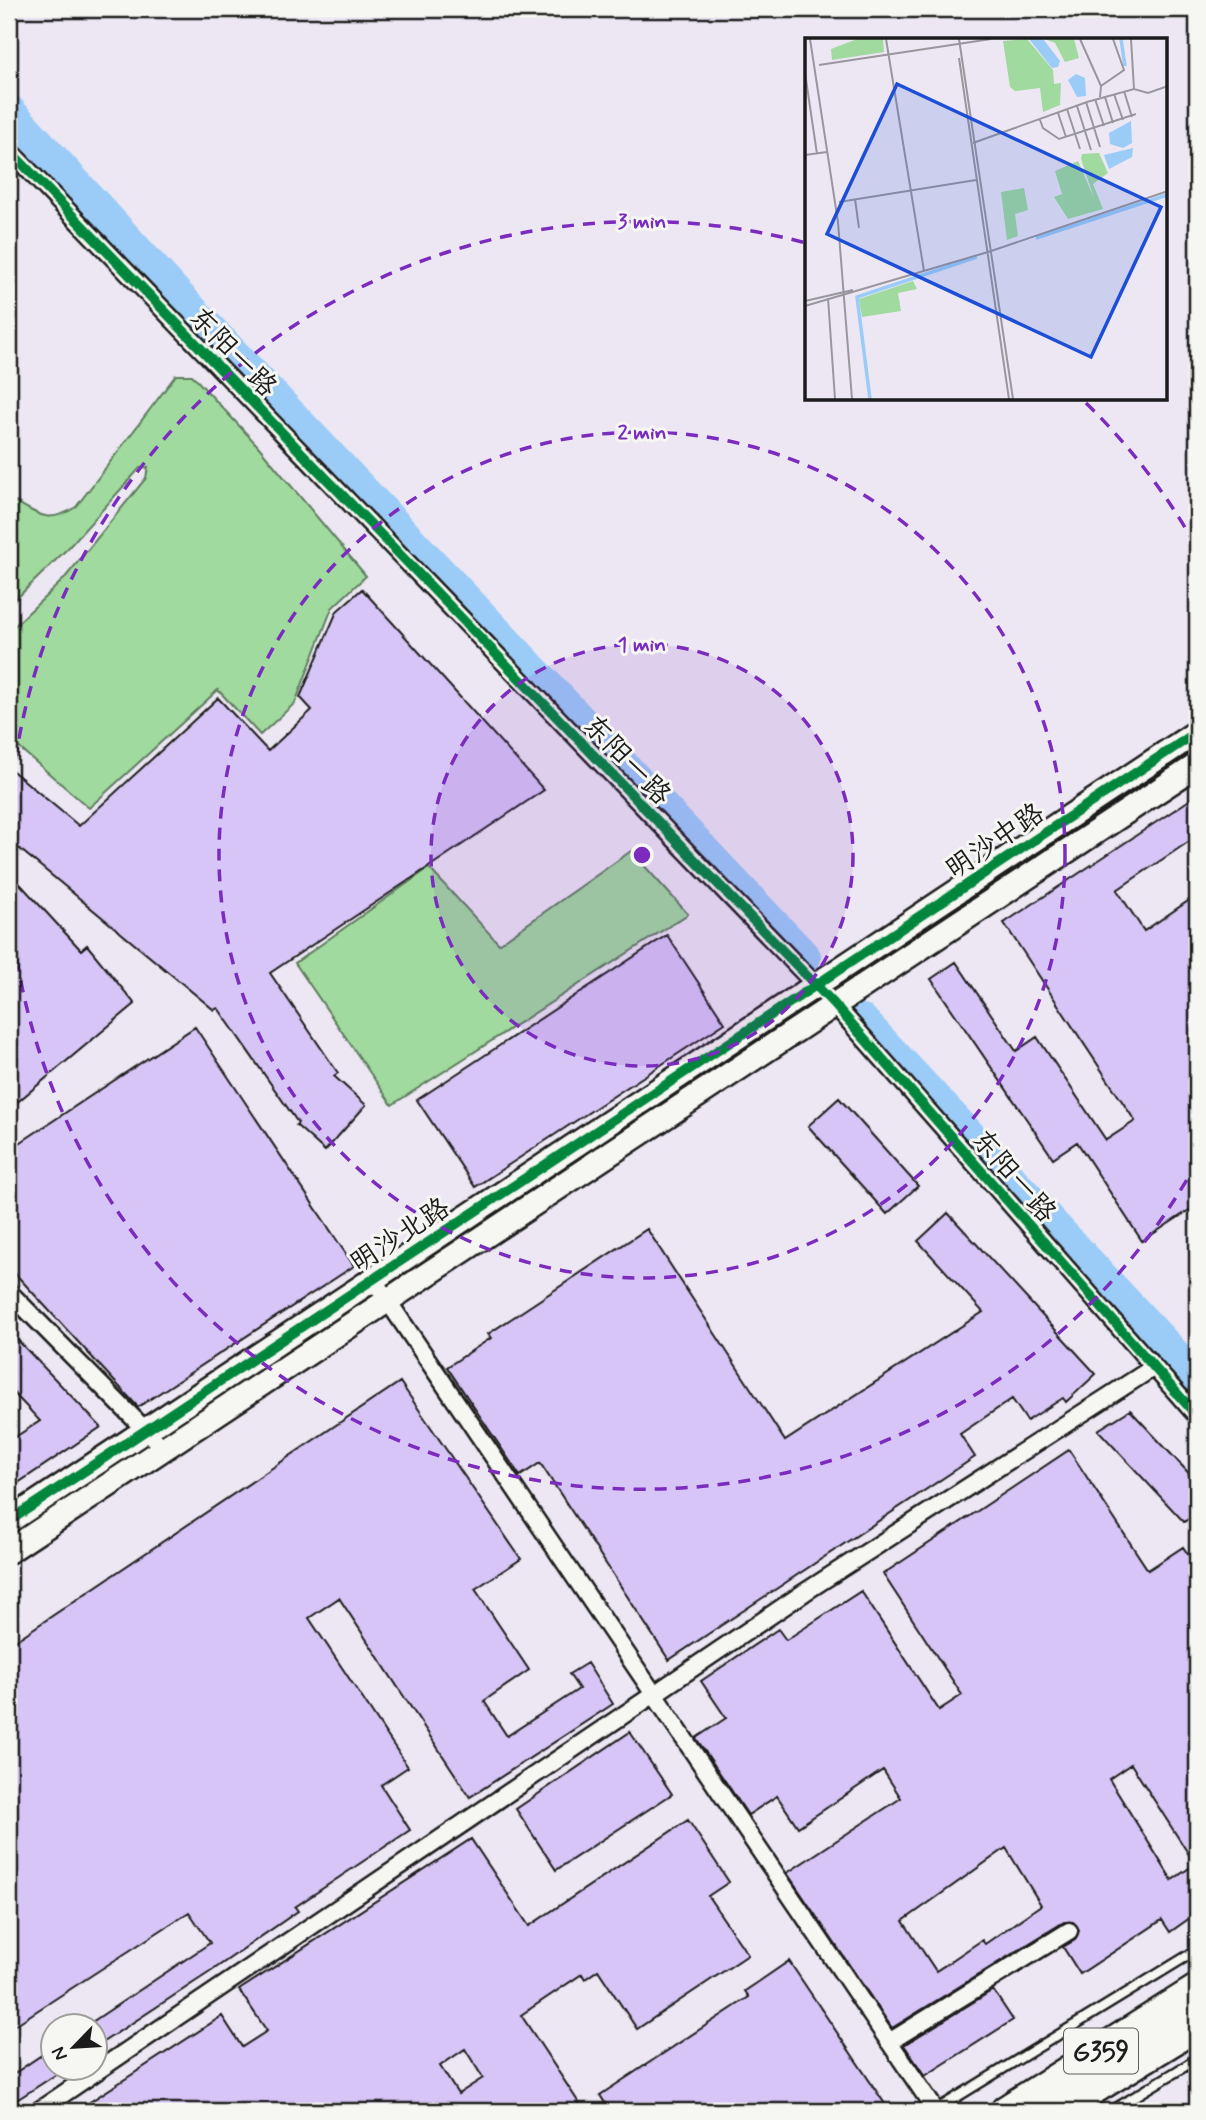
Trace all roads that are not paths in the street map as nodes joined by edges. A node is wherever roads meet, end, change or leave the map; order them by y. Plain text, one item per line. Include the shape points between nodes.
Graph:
1 (9, 150) edge
2 (1197, 732) edge
3 (1197, 765) edge
4 (816, 985) junction
5 (834, 1004) junction
6 (373, 1279) junction
7 (9, 1292) edge
8 (388, 1301) junction
9 (1154, 1367) junction
10 (1197, 1416) edge
11 (145, 1429) junction
12 (164, 1449) junction
13 (9, 1521) edge
14 (9, 1551) edge
15 (652, 1694) junction
16 (1069, 1931) dead end
17 (1197, 1950) edge
18 (1197, 1990) edge
19 (1197, 2025) edge
20 (889, 2042) junction
21 (1197, 2059) edge
22 (38, 2111) edge
23 (935, 2111) edge
24 (1006, 2111) edge
25 (1057, 2111) edge
26 (1111, 2111) edge

1 - 4 street, 东阳一路
2 - 4 street, 明沙中路
3 - 5 street, 明沙中路
4 - 5 street, 东阳一路
4 - 6 street, 明沙北路
5 - 8 street, 明沙北路
5 - 9 street, 东阳一路
6 - 8 street
6 - 11 street, 明沙北路
7 - 11 street
8 - 12 street, 明沙北路
8 - 15 street
9 - 10 street, 东阳一路
9 - 15 street
11 - 12 street
11 - 13 street, 明沙北路
12 - 14 street, 明沙北路
15 - 20 street
15 - 22 street
16 - 20 street
17 - 23 lane
18 - 24 highway, G359
19 - 25 highway, G359
20 - 23 street
21 - 26 lane

